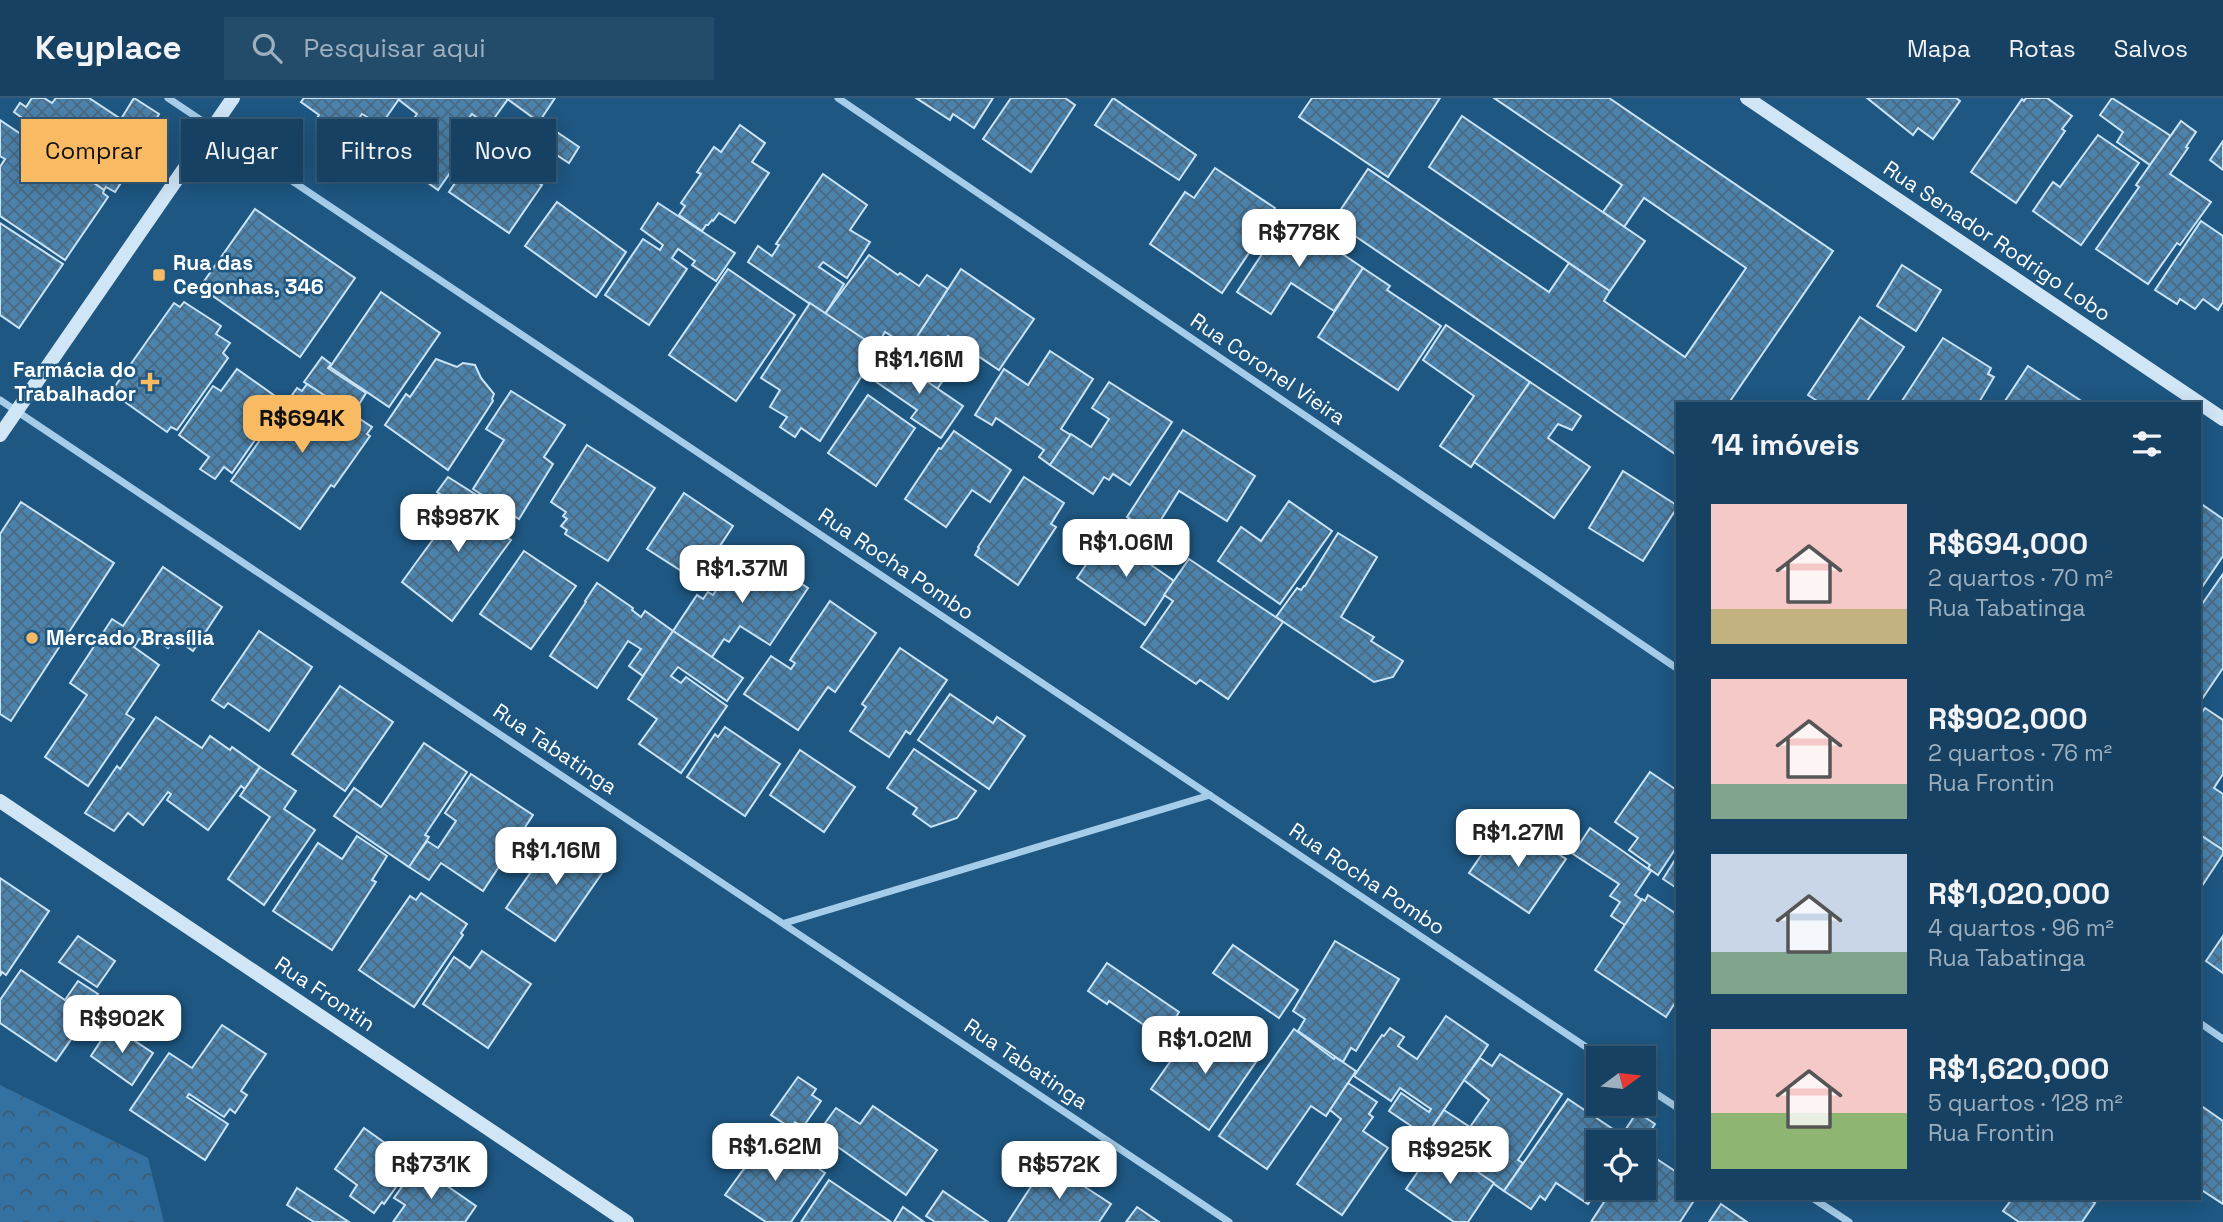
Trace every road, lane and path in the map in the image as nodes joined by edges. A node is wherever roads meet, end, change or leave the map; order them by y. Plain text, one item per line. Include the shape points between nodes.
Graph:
1 (168, 98) edge
2 (233, 98) edge
3 (838, 98) edge
4 (1747, 98) edge
5 (199, 119) edge
6 (218, 119) edge
7 (181, 173) edge
8 (293, 182) edge
9 (0, 400) edge
10 (2198, 402) edge
11 (2201, 404) edge
12 (17, 411) junction
13 (2223, 419) edge
14 (0, 435) edge
15 (1676, 668) edge
16 (1210, 795) junction
17 (0, 801) edge
18 (785, 923) junction
19 (2201, 1024) edge
20 (2223, 1039) edge
21 (1586, 1047) edge
22 (1656, 1094) edge
23 (1676, 1107) edge
24 (1816, 1200) edge
25 (627, 1222) edge
26 (1229, 1222) edge
27 (1849, 1222) edge

1 - 5 street, Rua Rocha Pombo
2 - 6 street
3 - 15 street, Rua Coronel Vieira
4 - 10 street, Rua Senador Rodrigo Lobo
7 - 12 street
8 - 16 street, Rua Rocha Pombo
9 - 12 street, Rua Tabatinga
11 - 13 street, Rua Senador Rodrigo Lobo
12 - 14 street
12 - 18 street, Rua Tabatinga
16 - 18 street
16 - 21 street, Rua Rocha Pombo
17 - 25 street, Rua Frontin
18 - 26 street, Rua Tabatinga
19 - 20 street
22 - 23 street
24 - 27 street

